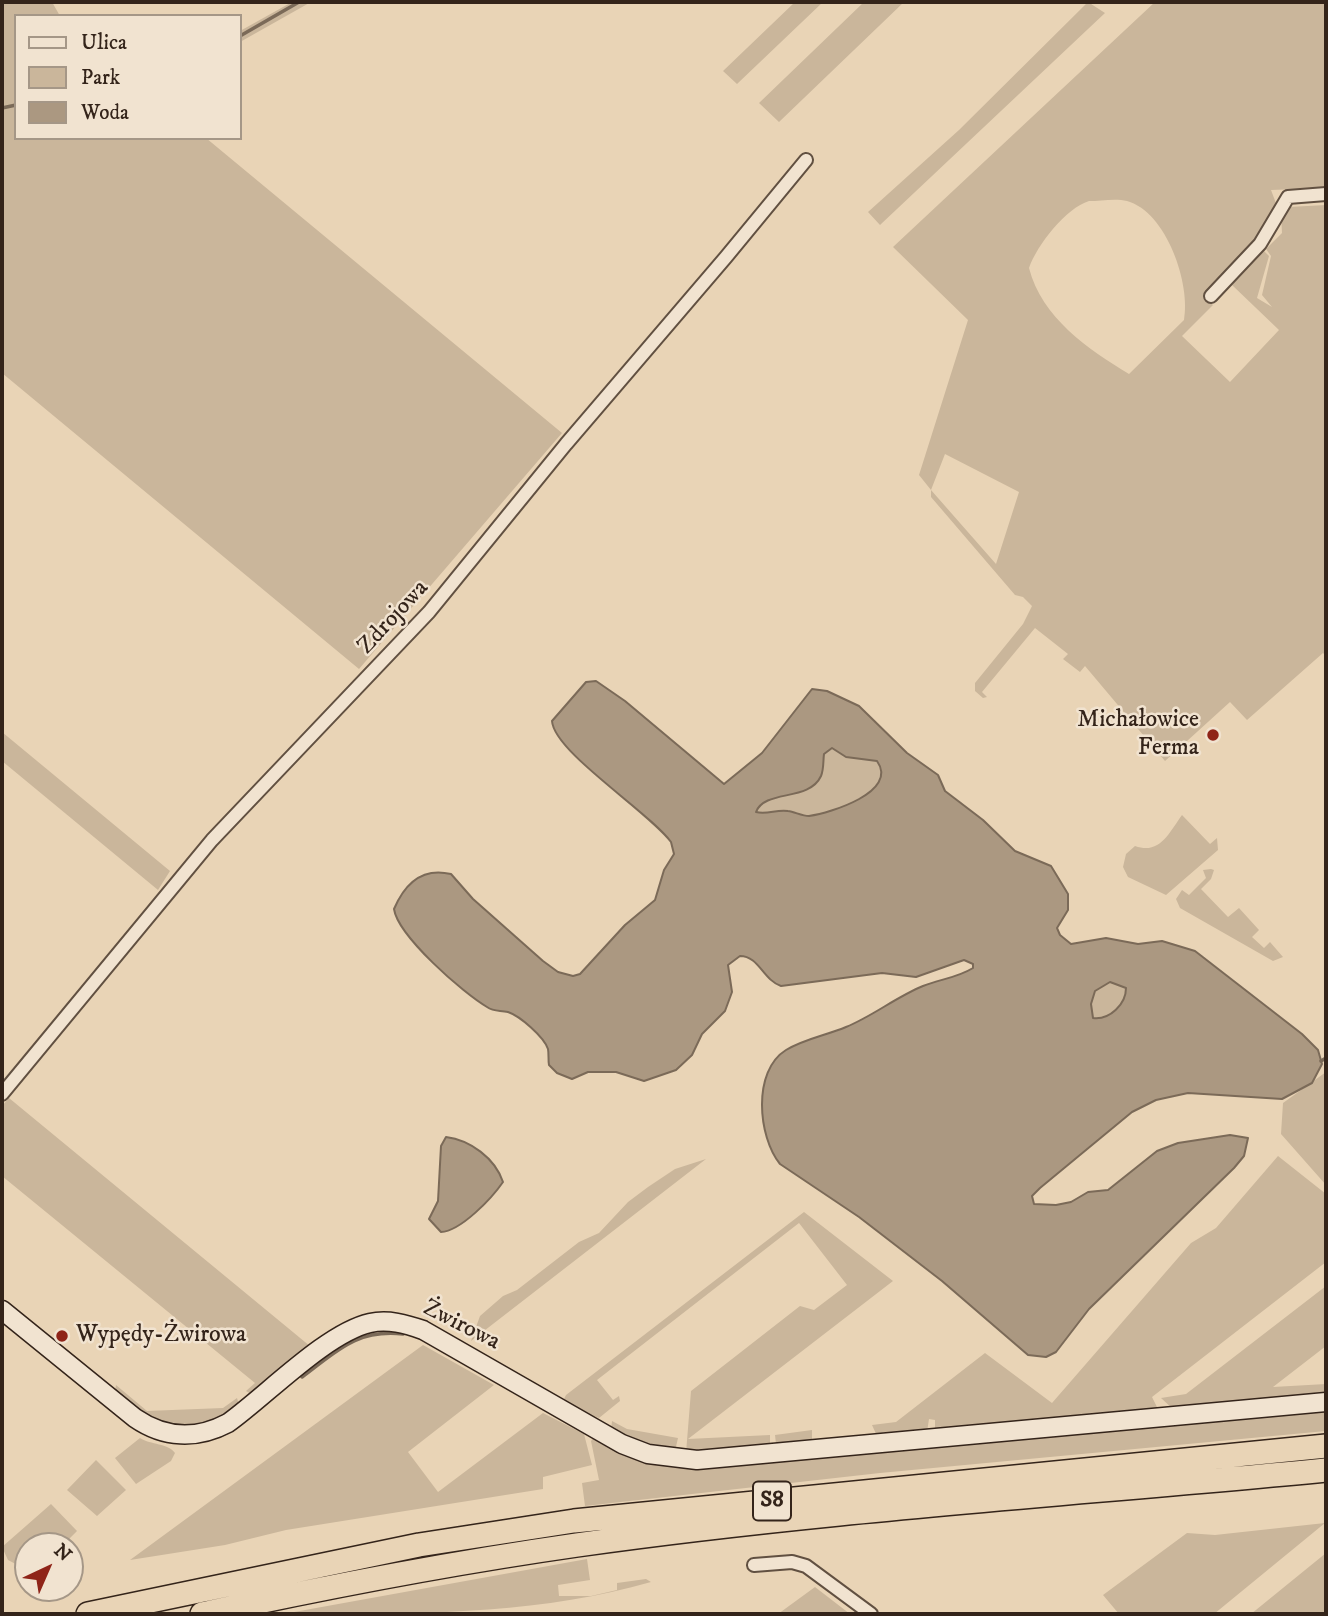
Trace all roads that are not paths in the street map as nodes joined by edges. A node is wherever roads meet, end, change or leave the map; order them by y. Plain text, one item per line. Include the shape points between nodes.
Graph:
1 (806, 160) dead end
2 (1326, 194) edge
3 (1211, 296) dead end
4 (2, 1094) edge
5 (2, 1310) edge
6 (1326, 1402) edge
7 (1326, 1446) edge
8 (1326, 1471) edge
9 (754, 1565) dead end
10 (88, 1614) edge
11 (202, 1614) edge
12 (872, 1614) edge

1 - 4 street, Zdrojowa via 429,612 212,840
2 - 3 street via 1288,197 1260,244
5 - 6 street, Żwirowa via 135,1419 152,1429 182,1435 228,1423 343,1334 370,1323 388,1322 423,1331 622,1444 679,1459
7 - 10 highway, S8 via 574,1521 419,1545
8 - 11 highway, S8 via 785,1521 578,1545
9 - 12 street via 792,1562 806,1566

